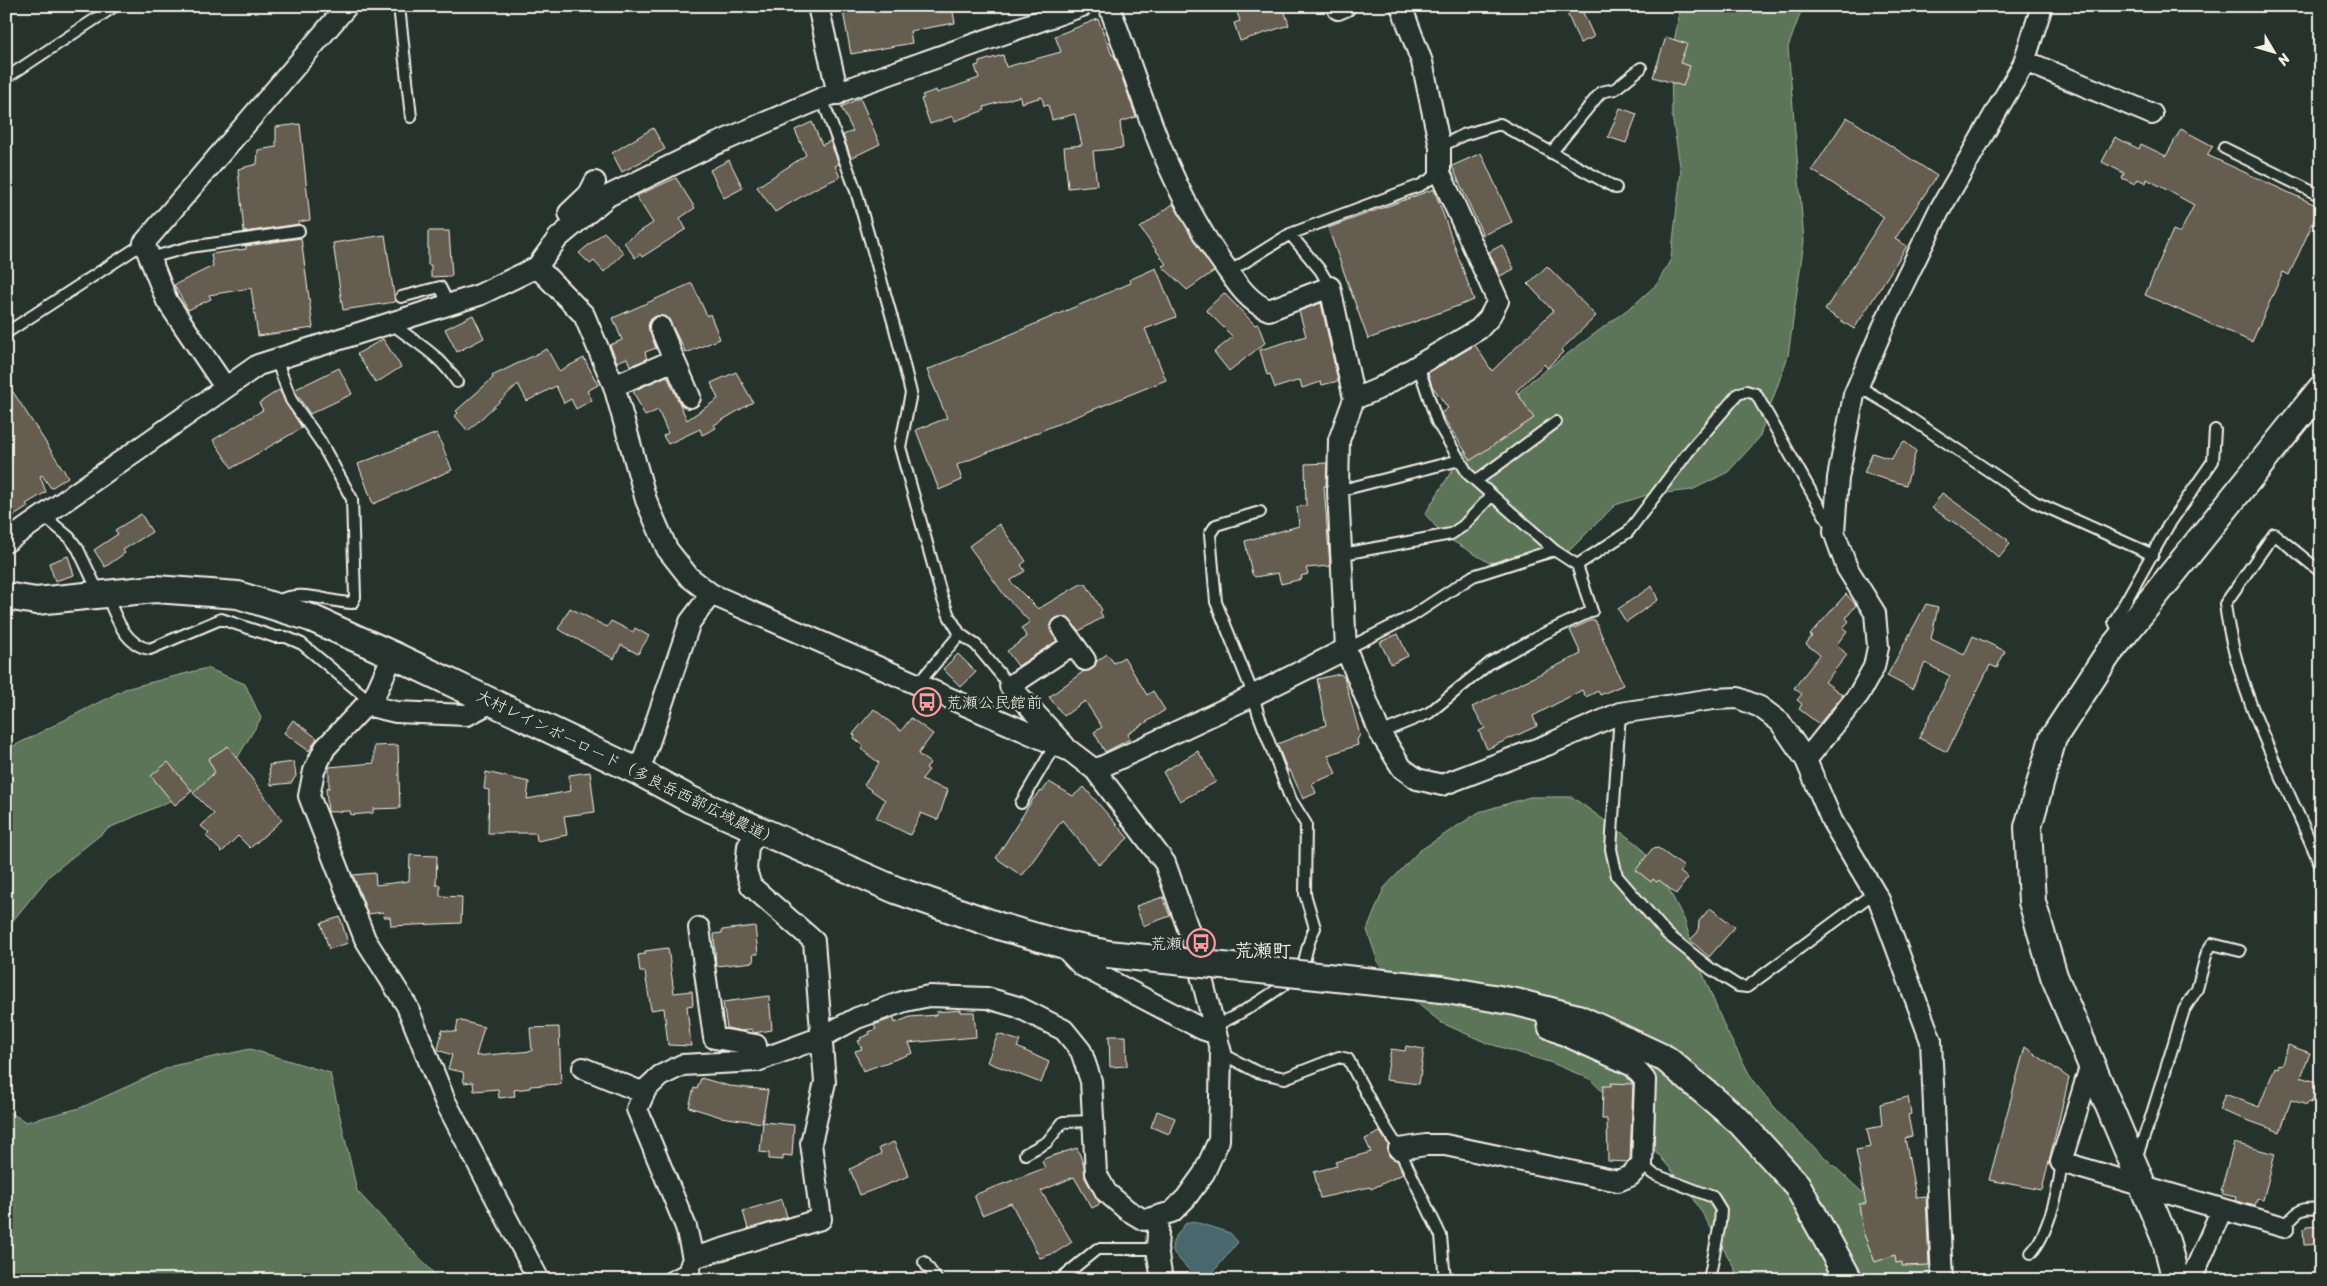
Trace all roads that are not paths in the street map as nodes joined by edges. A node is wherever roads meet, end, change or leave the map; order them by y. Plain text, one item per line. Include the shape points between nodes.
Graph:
1 (115, 6) edge
2 (347, 6) edge
3 (399, 6) edge
4 (818, 6) edge
5 (1082, 6) edge
6 (1109, 6) edge
7 (1401, 6) edge
8 (2042, 6) edge
9 (2025, 61) junction
10 (1641, 68) dead end
11 (6, 78) edge
12 (830, 96) junction
13 (2152, 114) dead end
14 (411, 117) dead end
15 (1440, 147) junction
16 (2224, 148) dead end
17 (1551, 153) junction
18 (1440, 173) junction
19 (594, 182) dead end
20 (1616, 188) dead end
21 (2321, 196) edge
22 (299, 231) dead end
23 (568, 231) junction
24 (1290, 234) junction
25 (147, 251) junction
26 (537, 266) junction
27 (1228, 272) junction
28 (1330, 287) junction
29 (401, 297) dead end
30 (448, 303) junction
31 (391, 323) junction
32 (660, 327) dead end
33 (6, 333) edge
34 (276, 359) junction
35 (674, 360) junction
36 (1418, 365) junction
37 (457, 382) dead end
38 (614, 386) junction
39 (1858, 386) junction
40 (225, 387) junction
41 (2321, 389) edge
42 (690, 397) dead end
43 (1354, 399) junction
44 (1556, 422) dead end
45 (2215, 430) dead end
46 (1460, 460) junction
47 (1476, 481) junction
48 (1338, 491) junction
49 (1492, 495) junction
50 (1260, 512) dead end
51 (44, 516) junction
52 (1834, 532) junction
53 (6, 542) edge
54 (1554, 550) junction
55 (1343, 554) junction
56 (2153, 555) junction
57 (1577, 565) junction
58 (2321, 572) edge
59 (711, 594) junction
60 (103, 595) junction
61 (6, 596) edge
62 (270, 605) junction
63 (960, 634) junction
64 (2121, 637) junction
65 (1073, 644) dead end
66 (1346, 649) junction
67 (393, 655) junction
68 (917, 686) junction
69 (1010, 686) junction
70 (1253, 694) junction
71 (492, 702) junction
72 (368, 703) junction
73 (1620, 713) junction
74 (1380, 733) junction
75 (1062, 748) junction
76 (1806, 760) junction
77 (1095, 770) junction
78 (639, 772) junction
79 (1021, 803) dead end
80 (760, 831) junction
81 (2321, 867) edge
82 (1875, 892) junction
83 (699, 928) dead end
84 (1061, 944) junction
85 (2240, 951) dead end
86 (1546, 1010) junction
87 (1213, 1029) junction
88 (822, 1037) junction
89 (1221, 1053) junction
90 (757, 1061) junction
91 (2091, 1064) junction
92 (583, 1068) dead end
93 (644, 1093) junction
94 (1093, 1121) junction
95 (1400, 1150) junction
96 (1025, 1154) dead end
97 (2061, 1162) junction
98 (1642, 1164) junction
99 (2138, 1175) junction
100 (2222, 1209) junction
101 (2321, 1209) edge
102 (1159, 1216) junction
103 (2284, 1227) joint
104 (1156, 1248) junction
105 (2031, 1253) dead end
106 (924, 1262) dead end
107 (690, 1268) edge
108 (540, 1280) edge
109 (664, 1280) edge
110 (937, 1280) edge
111 (1059, 1280) edge
112 (1162, 1280) edge
113 (1445, 1280) edge
114 (1709, 1280) edge
115 (1848, 1280) edge
116 (1942, 1280) edge
117 (2176, 1280) edge
118 (2191, 1280) edge

1 - 11 lane
2 - 25 street
3 - 14 lane
4 - 12 street
5 - 12 street
6 - 27 street via 1171,175 1201,234
7 - 15 street via 1422,62
8 - 9 street
9 - 13 street
9 - 39 street via 1939,211
10 - 17 lane via 1615,89 1601,92
12 - 23 street via 711,146 608,196
12 - 63 lane via 911,393 900,447 942,597
15 - 17 lane via 1463,135 1500,124
15 - 18 street
16 - 21 lane
17 - 20 lane
18 - 24 lane via 1421,185
18 - 36 street via 1498,301 1479,329
19 - 23 street via 589,194 562,220
22 - 25 lane
23 - 26 street via 558,238
24 - 27 lane
24 - 28 lane
25 - 33 lane
25 - 40 street via 167,301
26 - 30 street via 479,295
26 - 38 street via 584,315
27 - 28 street via 1258,306 1269,310
28 - 43 street
29 - 30 lane via 440,287
30 - 31 street
31 - 34 street
31 - 37 lane via 444,363
32 - 35 street
34 - 40 street via 258,365
34 - 62 lane via 291,400 320,441 352,499 355,597 352,603 339,603 303,595 286,596
35 - 38 street
35 - 42 street
36 - 43 street
36 - 46 lane via 1436,422
38 - 59 street via 646,500 668,549 689,577
39 - 52 street via 1838,478
39 - 56 lane via 2035,502
40 - 51 street
41 - 64 street
43 - 48 street via 1339,440
44 - 47 lane
45 - 56 lane via 2213,461 2168,526
46 - 47 lane
46 - 48 lane
47 - 49 lane
48 - 55 street
49 - 54 lane
49 - 55 lane via 1451,534
50 - 70 lane via 1216,525 1210,534 1216,602
51 - 53 street
51 - 60 lane via 78,549
52 - 57 lane via 1756,394 1746,391 1738,394 1689,451 1628,532
52 - 76 street via 1848,568 1875,613 1878,647 1874,667 1859,694
54 - 57 lane
54 - 66 lane via 1473,576 1412,616
55 - 66 street
56 - 64 lane via 2114,622
57 - 74 lane via 1592,611 1490,664 1429,713
58 - 81 lane via 2274,534 2225,604 2228,633 2264,741
59 - 68 street
59 - 78 street via 690,622
60 - 61 street, 大村レインボーロード（多良岳西部広域農道） via 36,601
60 - 62 street, 大村レインボーロード（多良岳西部広域農道） via 155,589 238,595
60 - 72 lane via 133,644 141,648 150,649 222,619 302,644
62 - 67 street, 大村レインボーロード（多良岳西部広域農道） via 311,618
63 - 68 lane
63 - 69 lane via 976,645
64 - 91 street via 2053,738 2028,827 2032,902 2054,976
65 - 69 street
66 - 70 street
66 - 74 street
67 - 71 street, 大村レインボーロード（多良岳西部広域農道）
67 - 72 street via 375,695
68 - 75 street
69 - 75 street
70 - 77 street
70 - 87 lane via 1291,800 1306,824 1305,894 1315,928 1308,940 1302,966 1280,988
71 - 72 street via 467,715 396,712
71 - 78 street, 大村レインボーロード（多良岳西部広域農道）
72 - 108 street via 325,748 314,771 309,796 365,939 407,1006 445,1101
73 - 74 street via 1442,785 1418,779 1402,768
73 - 76 street via 1738,698 1760,707 1780,722
73 - 82 lane via 1611,849 1617,876 1667,934 1711,969 1738,986 1747,986
75 - 77 street
75 - 79 lane
76 - 82 street via 1832,821
77 - 87 street via 1165,864 1192,940
78 - 80 street, 大村レインボーロード（多良岳西部広域農道）
80 - 84 street, 大村レインボーロード（多良岳西部広域農道） via 896,890
80 - 88 street via 748,846 746,870 751,886 814,941
82 - 116 street via 1931,1041
83 - 90 street via 714,1038 756,1045
84 - 86 street, 大村レインボーロード（多良岳西部広域農道）, bridge via 1108,954 1441,990
84 - 87 street via 1082,966 1202,1029
85 - 99 lane via 2212,944 2207,952 2197,989 2184,1010 2150,1120
86 - 98 street via 1549,1028 1633,1066 1645,1080
86 - 115 street, 大村レインボーロード（多良岳西部広域農道） via 1578,1018 1666,1059 1740,1122 1797,1185
87 - 89 street
88 - 90 street
88 - 94 street via 858,1018 904,1001 929,996 987,998 1018,1007 1064,1030 1081,1051 1091,1081
88 - 107 street via 825,1082 811,1143 821,1219
89 - 95 lane via 1257,1072 1285,1078 1339,1057 1348,1059
89 - 102 street via 1219,1140 1204,1173 1186,1198 1172,1212
90 - 93 street via 682,1065 660,1076
91 - 97 street
91 - 99 street
92 - 93 street
93 - 107 street via 637,1109 686,1227
94 - 96 lane via 1063,1122 1047,1142
94 - 102 street via 1096,1173 1106,1192 1144,1220
95 - 98 street via 1445,1145 1618,1181 1630,1176
95 - 113 lane via 1441,1236
97 - 99 street
97 - 105 lane via 2061,1177 2040,1244
98 - 114 lane via 1653,1174 1713,1197 1721,1210
99 - 100 street
99 - 117 street via 2166,1241
100 - 103 street
100 - 118 street
101 - 103 lane via 2304,1208
102 - 104 street
104 - 111 lane via 1097,1249
104 - 112 street
106 - 110 lane
107 - 109 lane

